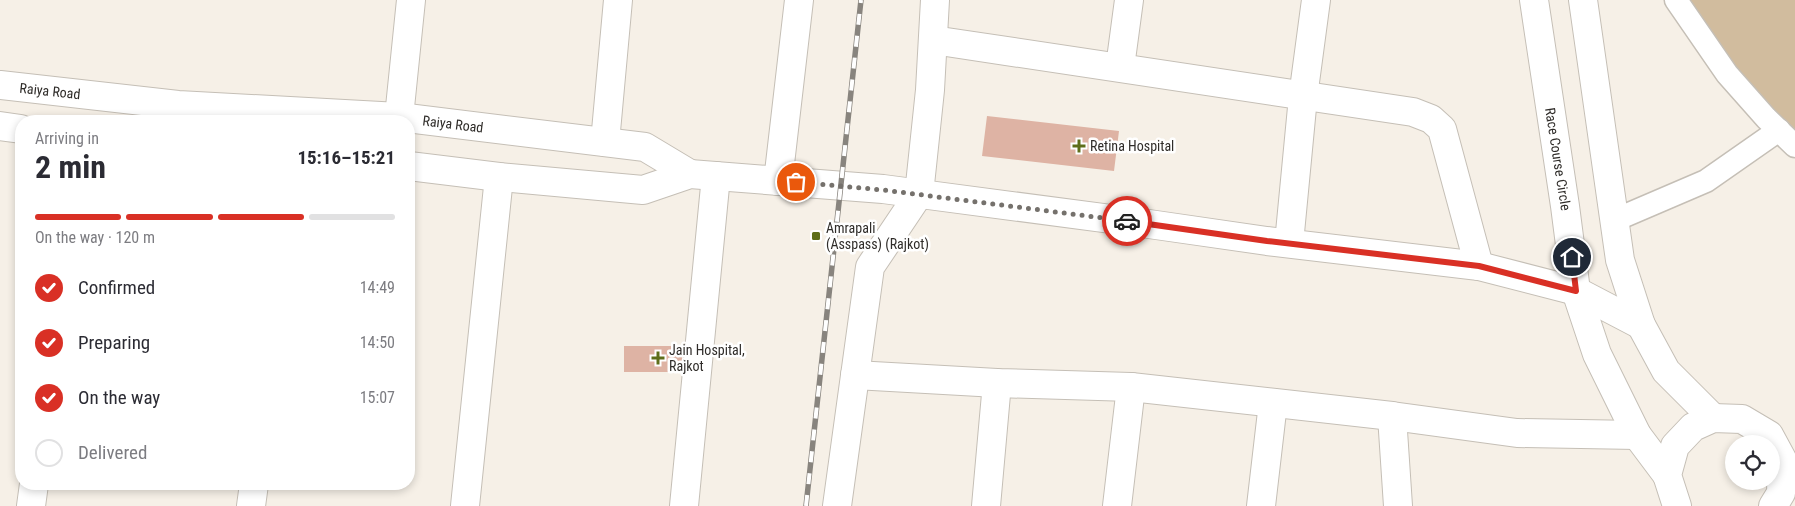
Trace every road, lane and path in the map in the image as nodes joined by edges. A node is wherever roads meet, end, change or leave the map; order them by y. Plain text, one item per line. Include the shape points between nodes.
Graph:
1 (411, 0) edge
2 (618, 0) edge
3 (799, 0) edge
4 (935, 0) edge
5 (1129, 0) edge
6 (1316, 0) edge
7 (1534, 0) edge
8 (1583, 0) edge
9 (1676, 0) edge
10 (933, 40) junction
11 (1120, 67) junction
12 (0, 85) edge
13 (1303, 97) junction
14 (348, 115) edge
15 (399, 115) edge
16 (415, 120) edge
17 (0, 126) edge
18 (15, 128) edge
19 (1779, 130) junction
20 (605, 142) junction
21 (1795, 146) edge
22 (415, 167) edge
23 (703, 175) junction
24 (499, 177) junction
25 (778, 181) junction
26 (919, 194) junction
27 (1615, 220) junction
28 (1290, 243) junction
29 (1479, 266) junction
30 (1576, 291) junction
31 (1641, 325) junction
32 (855, 375) junction
33 (997, 383) junction
34 (1131, 387) junction
35 (1273, 403) junction
36 (1392, 416) junction
37 (1713, 418) junction
38 (1637, 435) junction
39 (1668, 475) junction
40 (33, 490) edge
41 (253, 490) edge
42 (31, 506) edge
43 (251, 506) edge
44 (465, 506) edge
45 (684, 506) edge
46 (837, 506) edge
47 (986, 506) edge
48 (1117, 506) edge
49 (1261, 506) edge
50 (1398, 506) edge
51 (1677, 506) edge
52 (1773, 506) edge

1 - 15 street
2 - 20 street
3 - 25 street
4 - 10 street
5 - 11 street
6 - 13 street
7 - 30 street, Race Course Circle
8 - 27 street
9 - 19 street via 1727,74
10 - 11 street
10 - 26 street
11 - 13 street
12 - 14 street, Raiya Road via 178,105
13 - 28 street
13 - 29 street via 1413,112 1431,119 1442,129
16 - 20 street, Raiya Road
17 - 18 street
19 - 21 street
19 - 27 street via 1706,181
20 - 23 street, Raiya Road via 645,147
22 - 24 street, Raiya Road
23 - 24 street, Raiya Road via 644,190
23 - 25 street, Raiya Road
23 - 45 street
24 - 44 street
25 - 26 street, Raiya Road
26 - 28 street, Raiya Road
26 - 32 street via 870,267
27 - 31 street via 1620,260
28 - 29 street, Raiya Road
29 - 30 street, Raiya Road
30 - 31 street, Raiya Road
30 - 38 street, Race Course Circle via 1597,354
31 - 37 street via 1666,371
32 - 33 street
32 - 46 street
33 - 34 street
33 - 47 street
34 - 35 street
34 - 48 street
35 - 36 street
35 - 49 street
36 - 38 street via 1517,433
36 - 50 street
37 - 39 street via 1693,427 1676,446
37 - 52 street via 1742,419 1769,435 1782,459 1781,493
38 - 39 street, Race Course Circle
39 - 51 street
40 - 42 street
41 - 43 street

